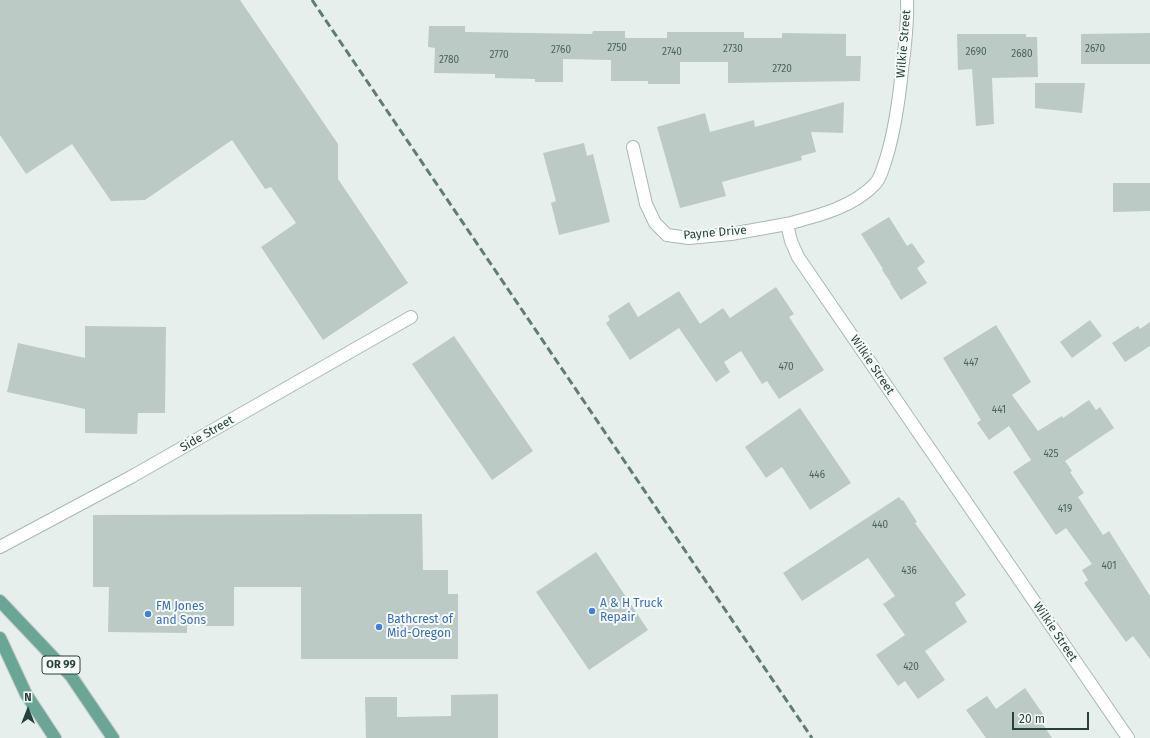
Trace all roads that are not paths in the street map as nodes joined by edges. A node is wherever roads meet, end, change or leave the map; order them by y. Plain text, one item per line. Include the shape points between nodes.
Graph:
1 (907, 0) edge
2 (632, 147) dead end
3 (787, 224) junction
4 (412, 317) dead end
5 (0, 547) edge
6 (0, 601) edge
7 (0, 638) edge
8 (55, 738) edge
9 (113, 738) edge
10 (1128, 738) edge

1 - 3 street, Wilkie Street via 908,16 897,111 891,143 876,182 867,192 842,206 812,218
2 - 3 street, Payne Drive via 646,204 655,223 667,235 689,238
3 - 10 street, Wilkie Street via 798,257
4 - 5 street, Side Street via 131,477
6 - 9 main road, OR 99 via 71,676
7 - 8 main road via 26,694

